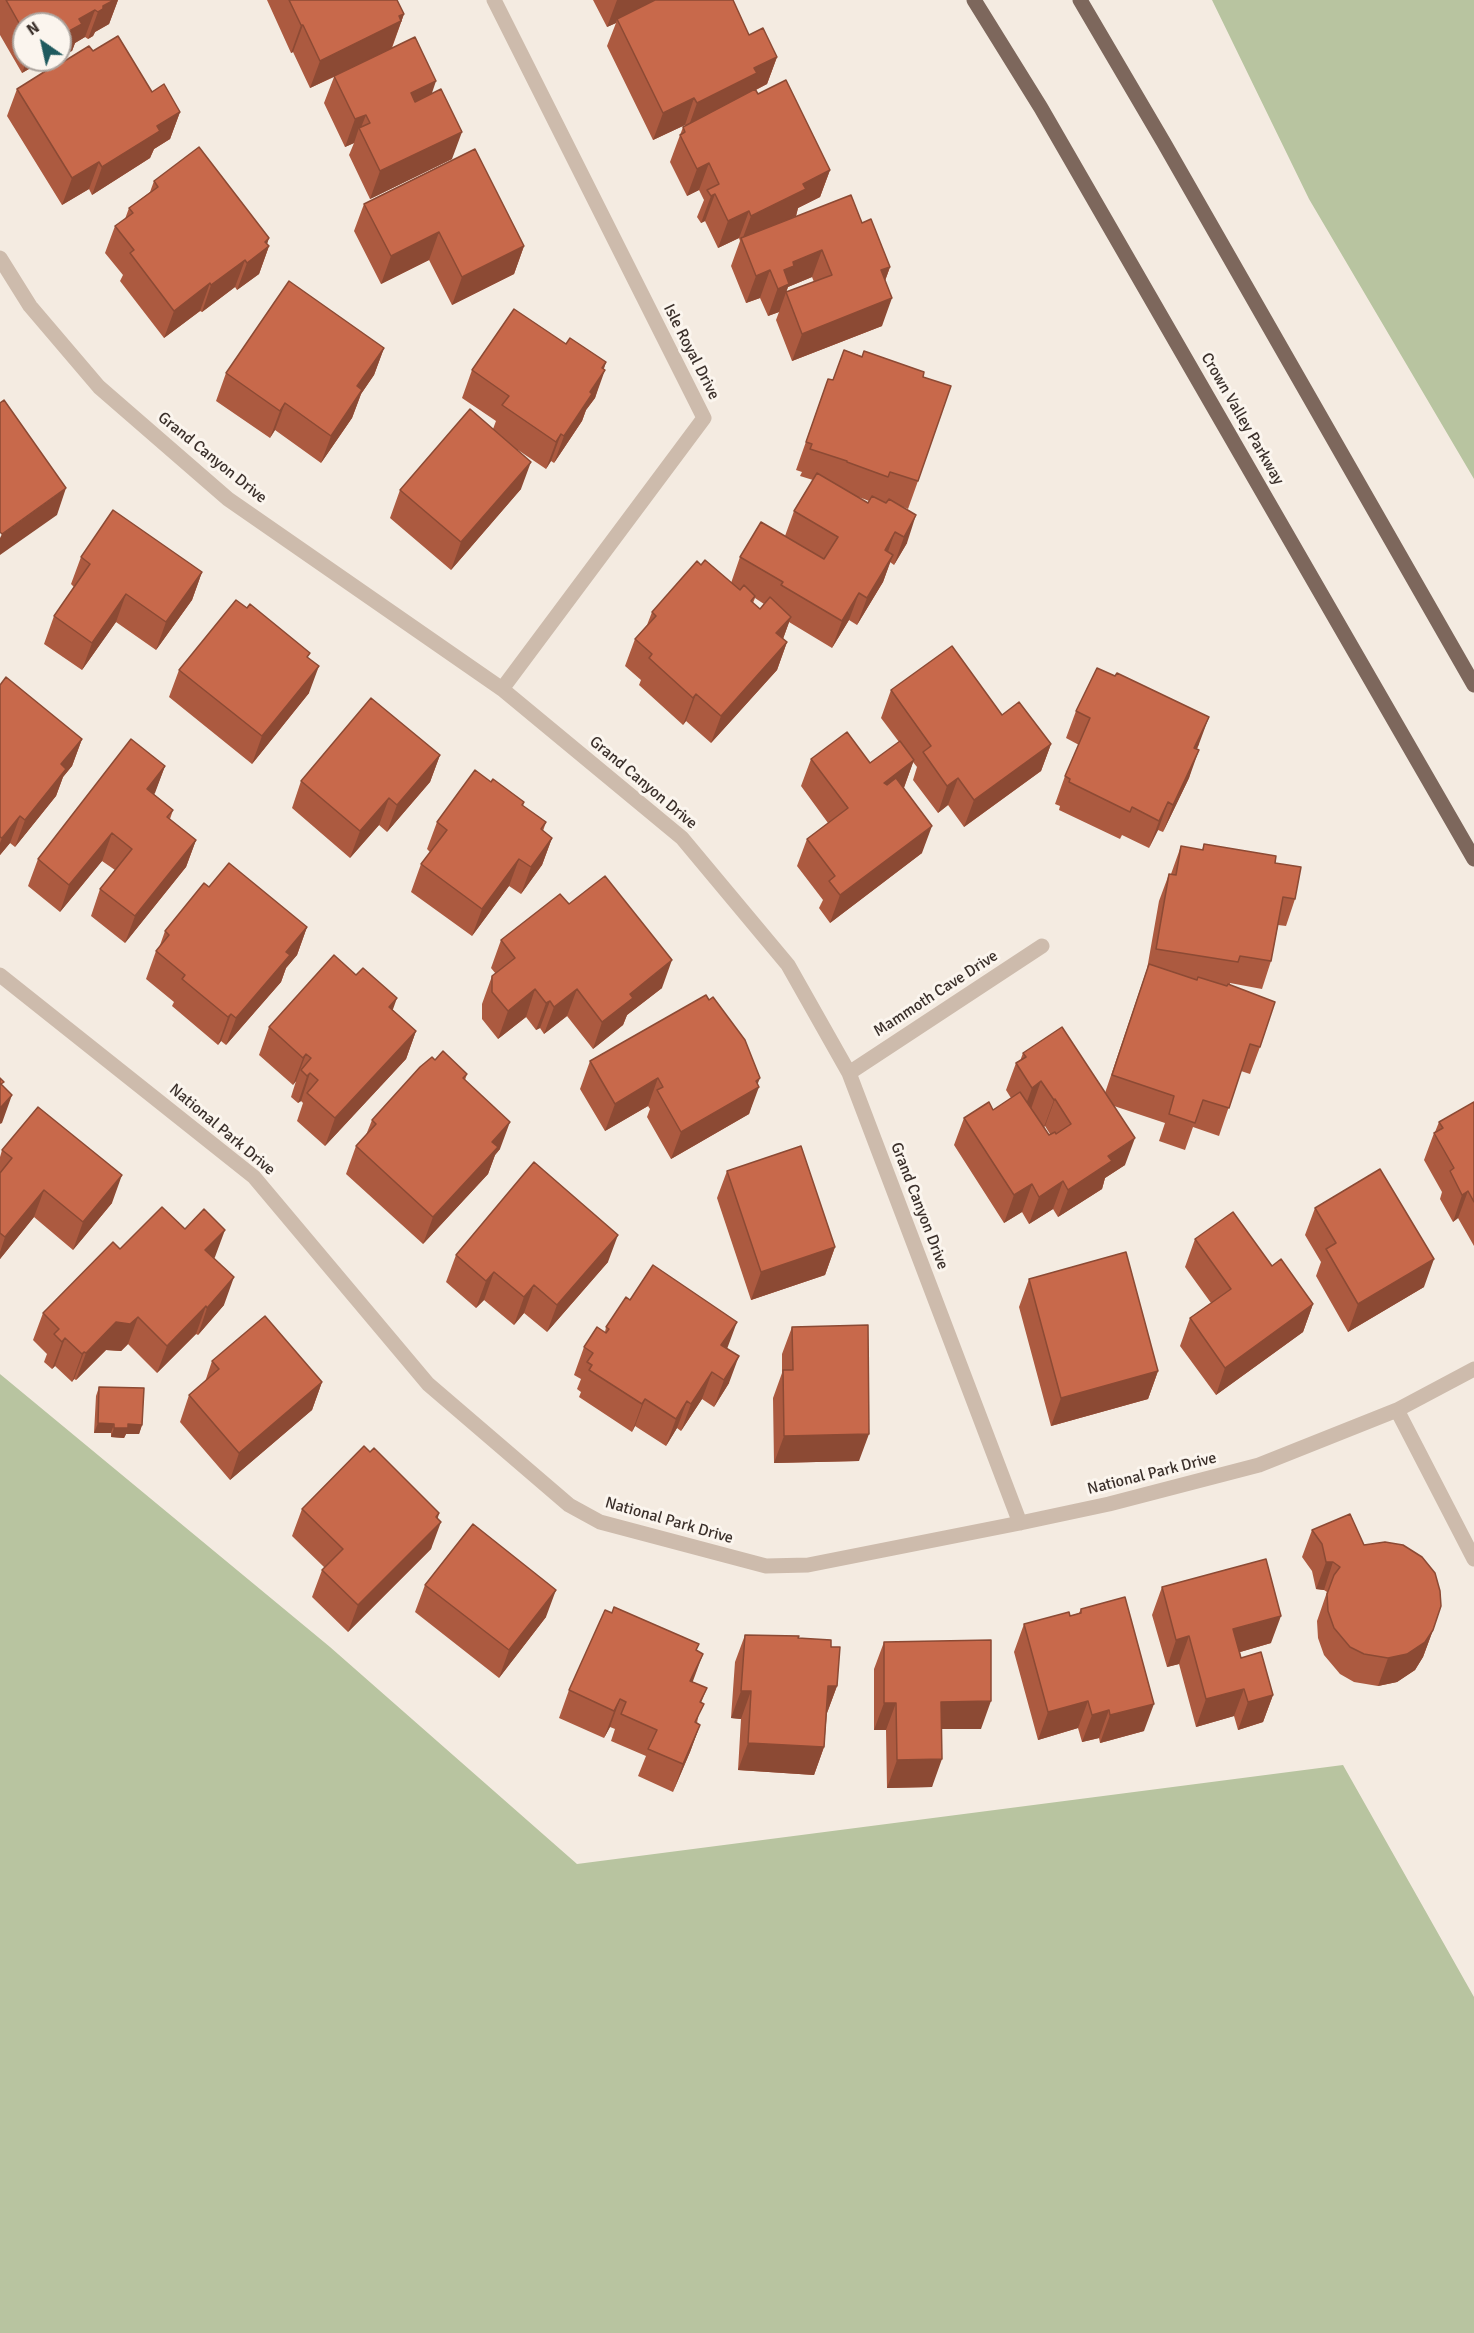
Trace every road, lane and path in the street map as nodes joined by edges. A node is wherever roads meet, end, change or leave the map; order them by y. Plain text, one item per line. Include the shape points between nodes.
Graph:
1 (494, 0) edge
2 (975, 0) edge
3 (1080, 0) edge
4 (0, 258) edge
5 (1474, 686) edge
6 (502, 689) junction
7 (1474, 859) edge
8 (1042, 946) dead end
9 (0, 975) edge
10 (849, 1073) junction
11 (1474, 1369) edge
12 (1397, 1410) junction
13 (1020, 1523) junction
14 (1474, 1559) edge

1 - 6 street, Isle Royal Drive via 704,418
2 - 7 main road, Crown Valley Parkway
3 - 5 main road
4 - 6 street, Grand Canyon Drive via 30,306 99,387 220,492
6 - 10 street, Grand Canyon Drive via 682,838 788,965
8 - 10 street, Mammoth Cave Drive
9 - 13 street, National Park Drive via 254,1177 428,1384 569,1504 594,1519 766,1566 785,1567
10 - 13 street, Grand Canyon Drive
11 - 12 street, National Park Drive
12 - 13 street, National Park Drive via 1259,1465
12 - 14 street

